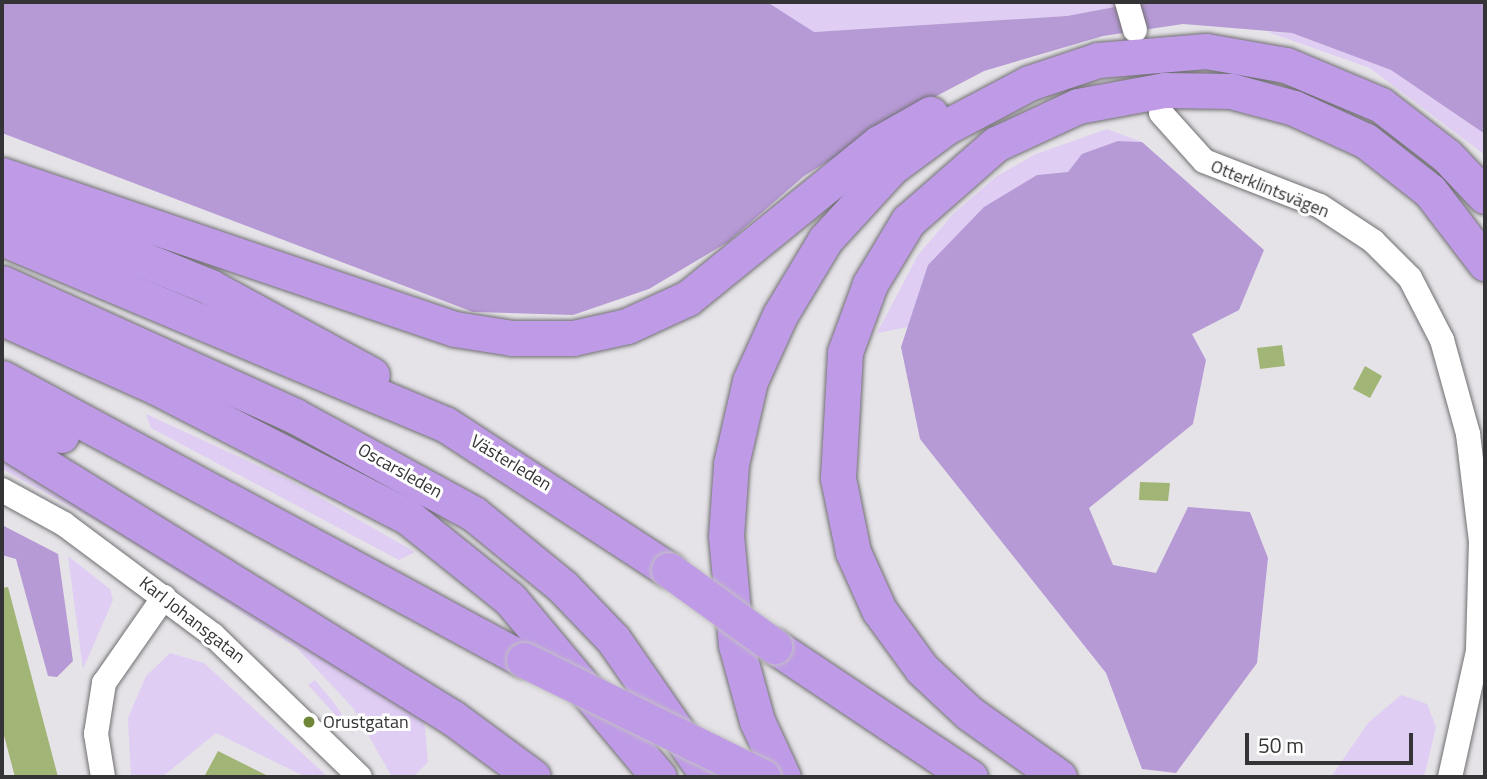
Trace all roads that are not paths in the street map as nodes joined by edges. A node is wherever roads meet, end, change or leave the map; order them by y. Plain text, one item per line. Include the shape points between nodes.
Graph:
1 (1127, 2) edge
2 (1135, 30) dead end
3 (1029, 83) junction
4 (1161, 113) dead end
5 (2, 175) edge
6 (1485, 197) edge
7 (2, 202) edge
8 (2, 238) edge
9 (1485, 263) edge
10 (2, 283) edge
11 (2, 318) edge
12 (2, 378) edge
13 (2, 408) edge
14 (444, 424) junction
15 (2, 439) edge
16 (2, 490) edge
17 (363, 573) junction
18 (164, 597) junction
19 (103, 777) edge
20 (360, 777) edge
21 (533, 777) edge
22 (659, 777) edge
23 (709, 777) edge
24 (763, 777) edge
25 (783, 777) edge
26 (971, 777) edge
27 (1059, 777) edge
28 (1450, 777) edge

1 - 2 street
3 - 5 highway via 981,90 917,121 879,144 688,298 627,326 573,338 512,338 455,329
3 - 6 highway via 1098,60 1148,52 1206,51 1286,65 1381,105 1428,138
3 - 25 highway via 946,127 863,195 805,271 750,382 732,464 727,559 741,670
4 - 28 street, Otterklintsvägen via 1203,161 1320,206 1373,241 1410,278 1442,340 1468,434 1480,541 1478,651
7 - 14 highway via 210,286 383,382
8 - 14 highway, Västerleden
9 - 27 highway via 1430,191 1366,141 1293,108 1231,91 1164,90 1078,106 996,145 908,222 870,284 845,352 838,478 853,551 879,610 922,669 969,713
10 - 23 highway, Oscarsleden via 295,416 474,514 562,586 614,639
11 - 22 highway, Oscarsleden via 156,387 408,517 510,599
12 - 17 highway
13 - 17 highway
14 - 26 highway, Västerleden, bridge via 536,477 774,646
15 - 21 highway via 338,644
16 - 18 street, Karl Johansgatan via 64,524
17 - 24 highway, bridge via 524,660
18 - 19 street via 104,683 96,734
18 - 20 street, Karl Johansgatan via 250,666

